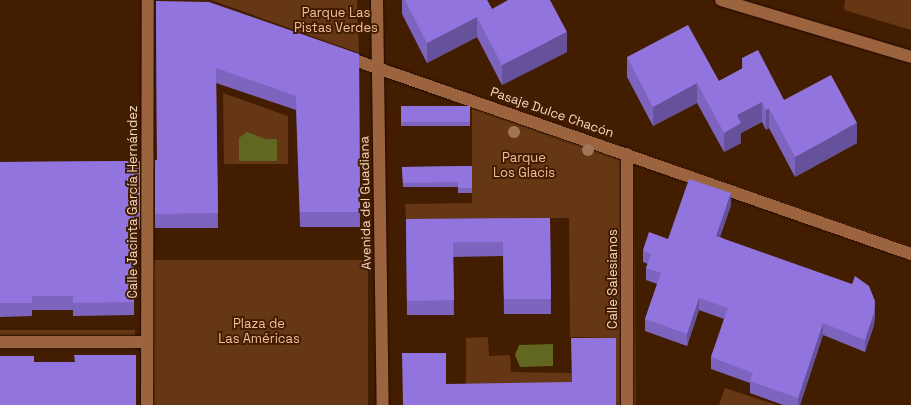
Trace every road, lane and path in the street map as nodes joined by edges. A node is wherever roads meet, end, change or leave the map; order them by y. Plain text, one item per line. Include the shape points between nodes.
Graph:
1 (148, 0) edge
2 (377, 0) edge
3 (721, 0) edge
4 (334, 52) edge
5 (911, 57) edge
6 (378, 68) junction
7 (627, 154) junction
8 (911, 254) edge
9 (0, 342) edge
10 (147, 342) junction
11 (147, 405) edge
12 (383, 405) edge
13 (627, 405) edge

1 - 10 street, Calle Jacinta García Hernández
2 - 6 street, Avenida del Guadiana
3 - 5 street
4 - 6 street, Pasaje Dulce Chacón
6 - 7 street, Pasaje Dulce Chacón
6 - 12 street, Avenida del Guadiana
7 - 8 street, Pasaje Dulce Chacón
7 - 13 street, Calle Salesianos
9 - 10 street
10 - 11 street, Calle Jacinta García Hernández

